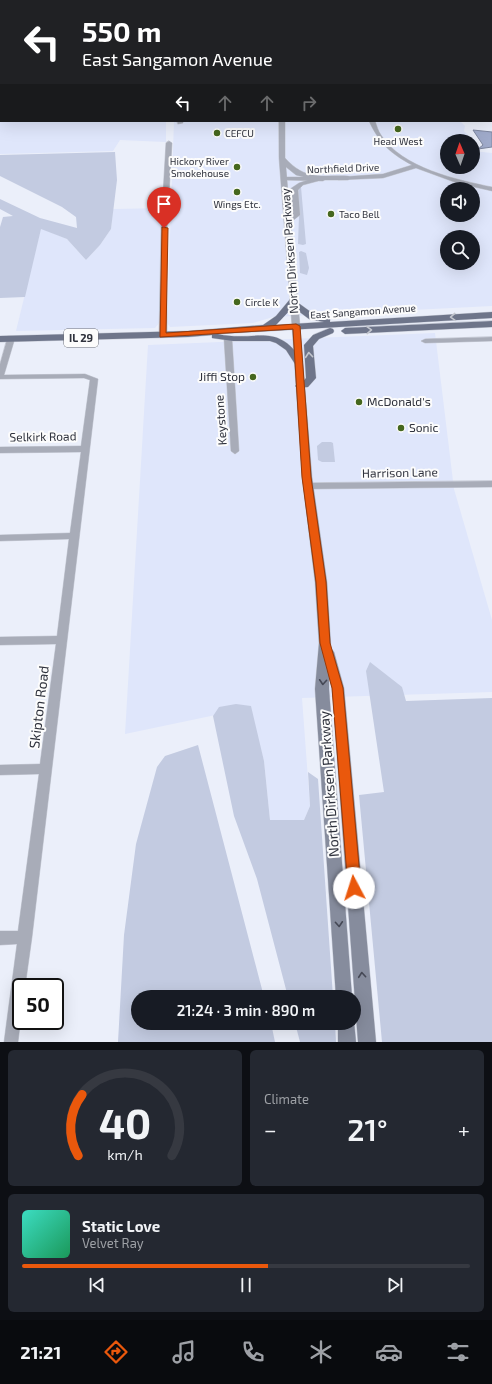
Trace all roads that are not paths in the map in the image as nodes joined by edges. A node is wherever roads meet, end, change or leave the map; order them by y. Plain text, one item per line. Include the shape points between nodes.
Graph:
1 (18, 0) edge
2 (29, 0) edge
3 (372, 122) edge
4 (282, 125) edge
5 (168, 143) dead end
6 (282, 158) junction
7 (416, 166) junction
8 (348, 178) junction
9 (285, 179) junction
10 (321, 179) junction
11 (492, 189) edge
12 (287, 221) junction
13 (294, 302) junction
14 (492, 315) edge
15 (407, 319) junction
16 (492, 324) edge
17 (263, 328) junction
18 (296, 329) junction
19 (330, 331) junction
20 (188, 334) junction
21 (162, 335) junction
22 (216, 336) junction
23 (11, 338) junction
24 (0, 339) edge
25 (228, 339) junction
26 (492, 339) edge
27 (424, 342) dead end
28 (298, 362) junction
29 (0, 378) edge
30 (300, 386) junction
31 (86, 449) junction
32 (0, 450) edge
33 (235, 451) dead end
34 (492, 484) edge
35 (308, 486) junction
36 (75, 536) junction
37 (0, 538) edge
38 (62, 640) junction
39 (0, 641) edge
40 (325, 643) junction
41 (46, 769) junction
42 (0, 770) edge
43 (25, 937) junction
44 (0, 938) edge
45 (344, 990) edge
46 (346, 1030) edge
47 (12, 1042) edge
48 (347, 1042) edge
49 (367, 1042) edge

1 - 2 street
3 - 7 street via 382,141
4 - 6 street, North Dirksen Parkway
5 - 21 street
6 - 8 street via 301,174 311,177
6 - 9 street, North Dirksen Parkway
7 - 8 street, Northfield Drive via 383,176
7 - 11 street via 452,179
8 - 10 street, Northfield Drive
9 - 10 street, Northfield Drive
9 - 12 street, North Dirksen Parkway
10 - 12 street via 301,184 294,189 296,215
12 - 13 street, North Dirksen Parkway
13 - 15 main road via 308,315 322,320 381,317
13 - 17 main road via 283,311 279,319
13 - 18 street, North Dirksen Parkway
14 -> 15 main road, East Sangamon Avenue
15 - 18 main road, East Sangamon Avenue
19 -> 16 main road, East Sangamon Avenue
17 - 18 main road, East Sangamon Avenue / IL 29
17 - 20 main road, East Sangamon Avenue / IL 29
18 - 19 main road, East Sangamon Avenue
18 - 22 main road, East Sangamon Avenue / IL 29
18 - 28 main road, North Dirksen Parkway
30 -> 19 main road via 305,385 311,378 308,345 316,337
20 - 21 main road, East Sangamon Avenue / IL 29
20 - 22 main road, East Sangamon Avenue / IL 29
21 - 23 main road, East Sangamon Avenue / IL 29
22 - 25 main road
23 - 24 main road, East Sangamon Avenue / IL 29
23 - 29 street
25 - 28 main road via 271,338 288,347
25 - 33 street, Keystone
26 - 27 street
28 - 30 main road, North Dirksen Parkway
29 - 31 street, Skipton Road via 84,376 94,379
30 - 35 main road, North Dirksen Parkway
31 - 32 street, Selkirk Road
31 - 36 street, Skipton Road
34 - 35 street, Harrison Lane
35 - 40 main road, North Dirksen Parkway via 321,582
36 - 37 street
36 - 38 street, Skipton Road
38 - 39 street
38 - 41 street, Skipton Road
40 -> 45 main road, North Dirksen Parkway via 322,689
49 -> 40 main road, North Dirksen Parkway via 338,688
41 - 42 street
41 - 43 street, Skipton Road
43 - 44 street
43 - 47 street, Skipton Road
46 - 48 main road

